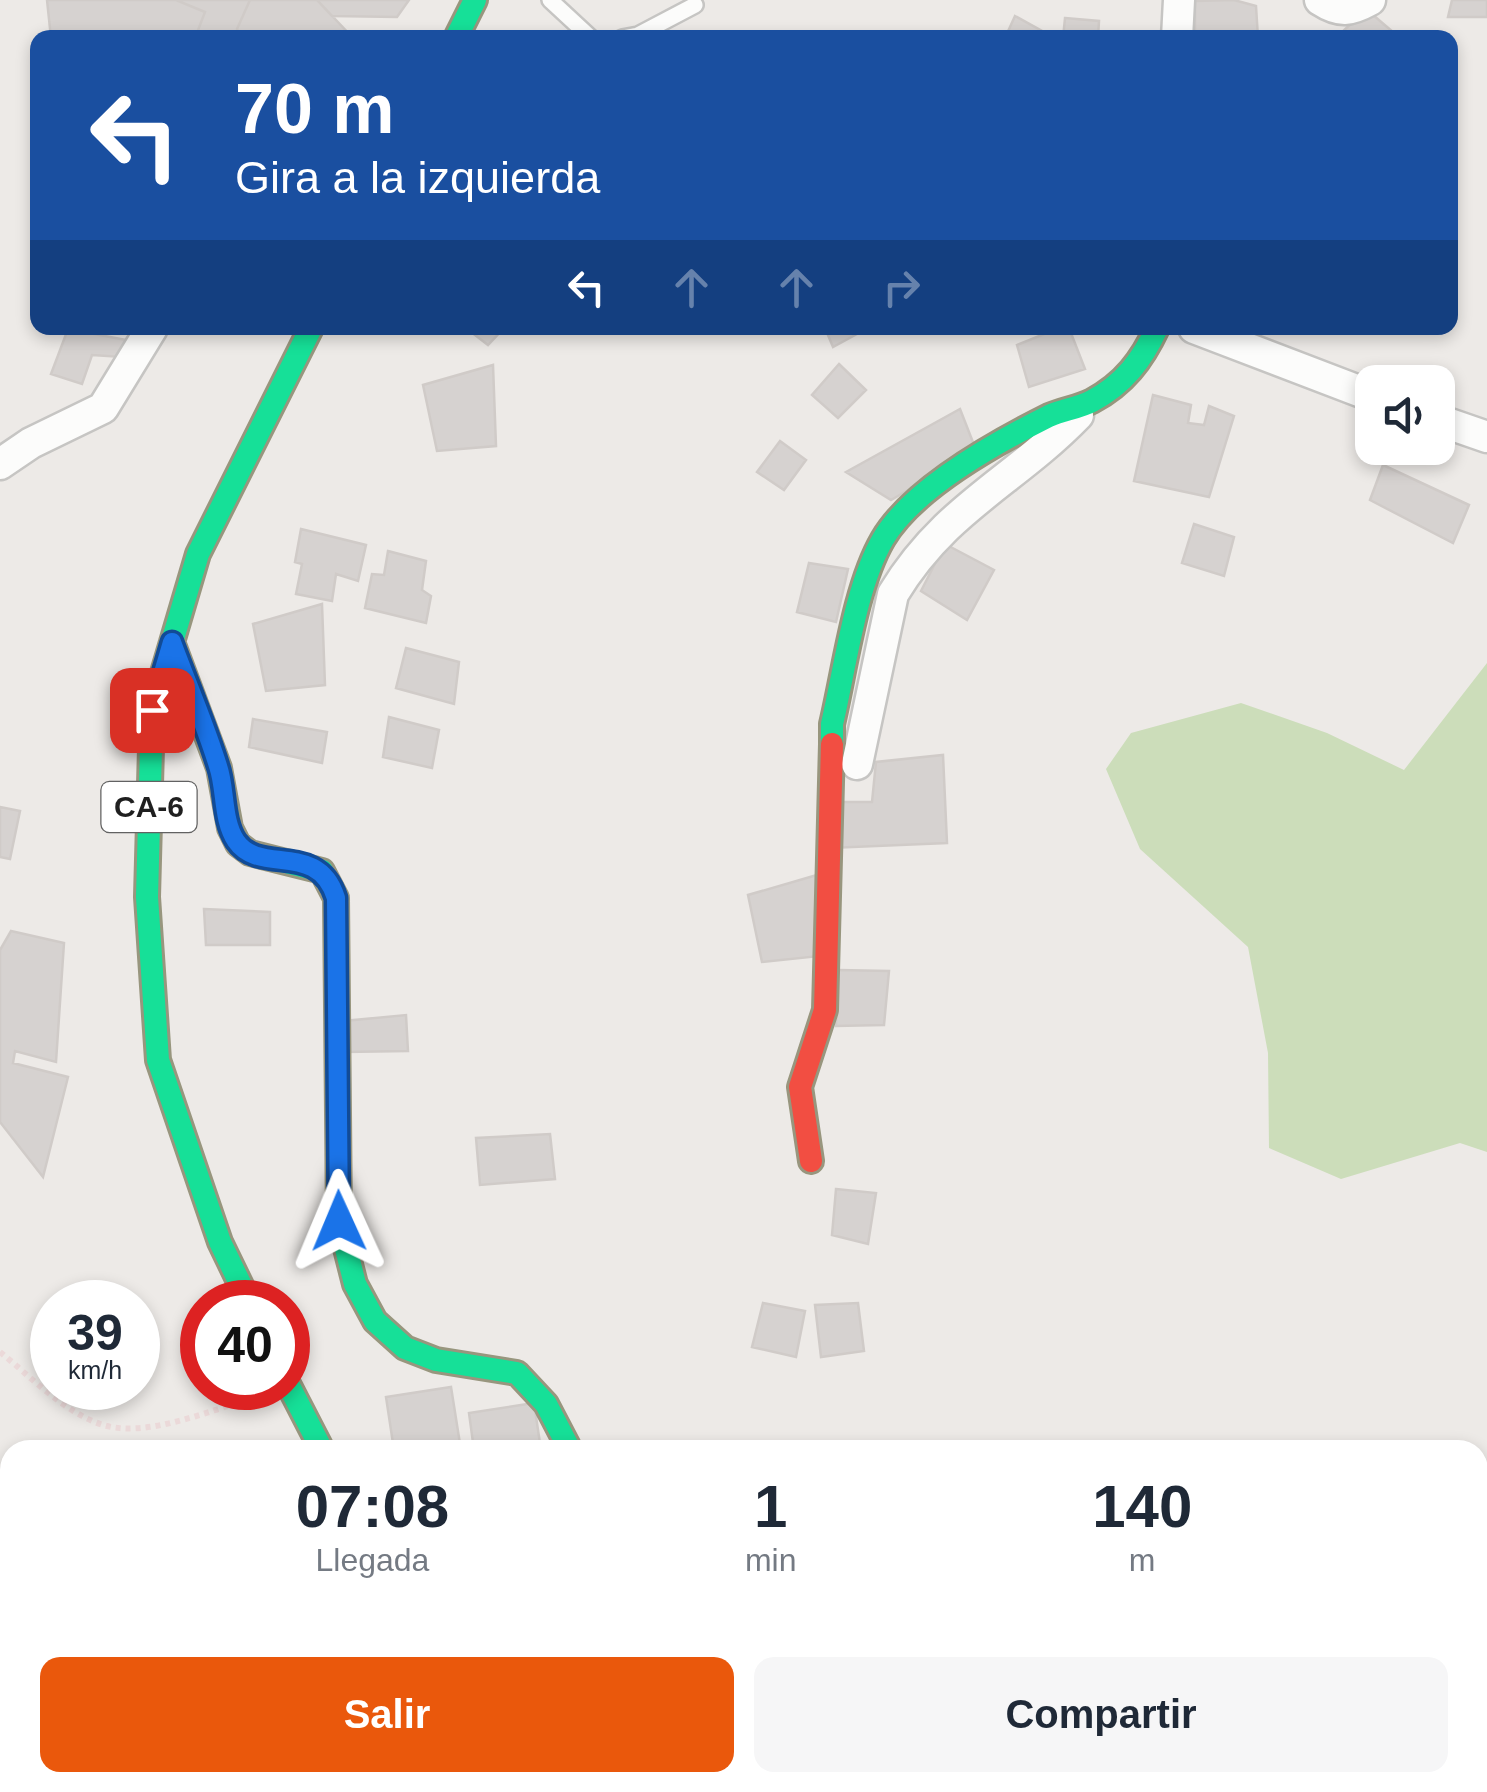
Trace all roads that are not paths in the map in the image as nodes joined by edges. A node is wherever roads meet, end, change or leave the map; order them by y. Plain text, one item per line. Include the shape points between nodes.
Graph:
1 (475, 0) edge
2 (550, 0) edge
3 (1178, 0) edge
4 (1320, 0) edge
5 (1370, 0) edge
6 (695, 5) dead end
7 (460, 30) edge
8 (582, 30) edge
9 (648, 30) edge
10 (1177, 30) edge
11 (148, 335) edge
12 (308, 335) edge
13 (1153, 335) edge
14 (1212, 335) edge
15 (1355, 390) edge
16 (1091, 402) junction
17 (1455, 426) edge
18 (1487, 437) edge
19 (0, 464) edge
20 (172, 642) junction
21 (857, 764) dead end
22 (811, 1161) dead end
23 (238, 1280) edge
24 (301, 1410) edge
25 (317, 1440) edge
26 (564, 1440) edge

1 - 7 main road
2 - 8 lane
3 - 10 street
4 - 5 street via 1352,10
6 - 9 lane
11 - 19 street via 103,408
12 - 20 main road, CA-6 via 198,554
13 - 16 main road via 1126,378
14 - 15 street
16 - 21 street via 951,519 908,570 893,594
16 - 22 main road via 1051,414 927,490 882,540 868,576 832,724 825,1010 800,1088
17 - 18 street
20 - 23 main road, CA-6 via 152,710 147,897 158,1060
20 - 26 main road via 219,768 238,844 322,871 336,898 339,1221 360,1295 392,1343 530,1382
24 - 25 main road

